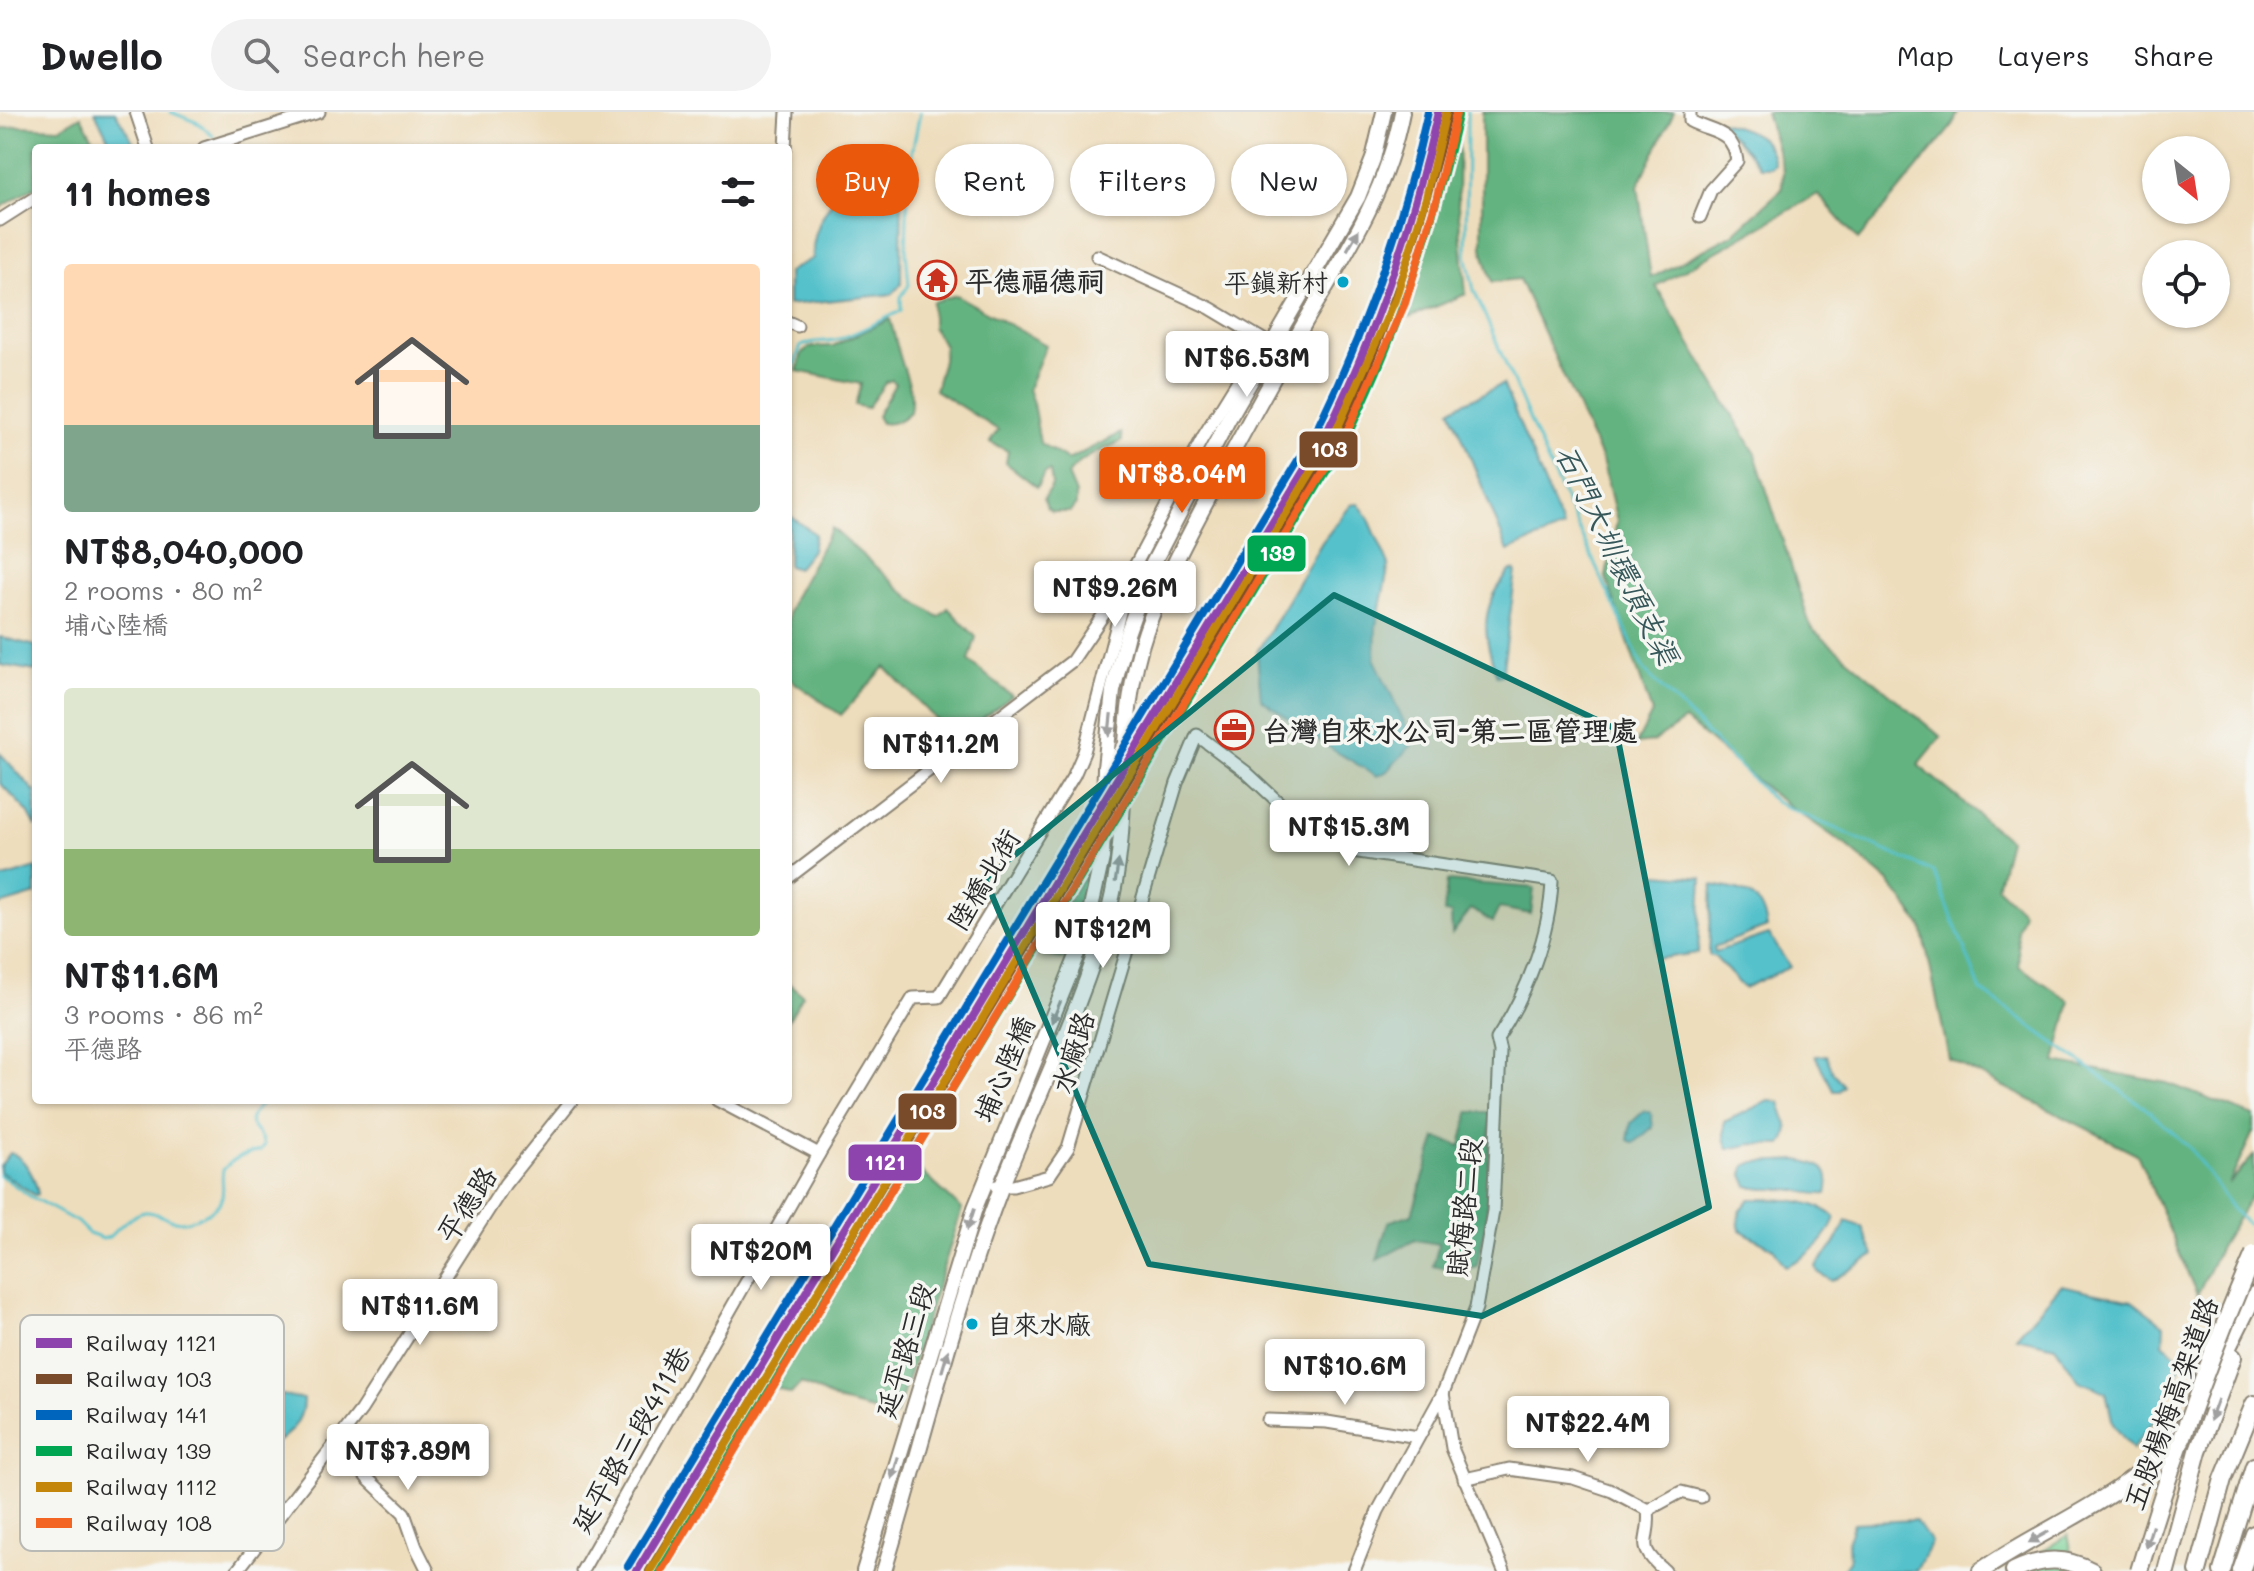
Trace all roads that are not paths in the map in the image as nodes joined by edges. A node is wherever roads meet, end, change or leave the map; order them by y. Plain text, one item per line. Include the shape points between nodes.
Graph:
1 (136, 112) edge
2 (319, 112) edge
3 (787, 112) edge
4 (1384, 112) edge
5 (1402, 112) edge
6 (1690, 112) edge
7 (147, 144) edge
8 (217, 144) edge
9 (785, 144) edge
10 (32, 200) edge
11 (1700, 217) dead end
12 (0, 220) edge
13 (1097, 256) dead end
14 (1272, 344) junction
15 (1287, 354) junction
16 (1129, 577) junction
17 (792, 875) edge
18 (1552, 881) joint
19 (913, 998) joint
20 (569, 1104) edge
21 (725, 1104) edge
22 (999, 1146) joint
23 (819, 1154) junction
24 (1016, 1154) joint
25 (984, 1182) junction
26 (1001, 1188) junction
27 (2254, 1254) edge
28 (2254, 1295) edge
29 (2254, 1312) edge
30 (1443, 1393) junction
31 (2254, 1404) edge
32 (1268, 1420) dead end
33 (1418, 1437) junction
34 (338, 1442) junction
35 (2254, 1466) edge
36 (1464, 1479) junction
37 (1701, 1497) dead end
38 (1648, 1510) junction
39 (284, 1511) edge
40 (880, 1518) junction
41 (899, 1524) junction
42 (2254, 1534) edge
43 (253, 1551) edge
44 (1985, 1569) edge
45 (237, 1571) edge
46 (428, 1571) edge
47 (582, 1571) edge
48 (864, 1571) edge
49 (884, 1571) edge
50 (1354, 1571) edge
51 (1504, 1571) edge
52 (1665, 1571) edge
53 (2014, 1571) edge
54 (2092, 1571) edge
55 (2139, 1571) edge
56 (2166, 1571) edge
57 (2198, 1571) edge
58 (2222, 1571) edge
59 (2241, 1571) edge

1 - 7 street
2 - 8 street
3 - 9 street
4 - 14 main road, 埔心陸橋 via 1358,197
15 -> 5 main road, 埔心陸橋 via 1373,207
6 - 11 street via 1690,121 1723,133 1735,148 1737,161 1711,190
10 - 12 street
13 - 14 street via 1198,302
14 - 15 street
14 - 16 street via 1250,361 1203,437
14 -> 22 main road, 埔心陸橋 via 1150,569 1132,621 1113,691 1102,858 1084,939
24 -> 15 main road, 埔心陸橋 via 1099,944 1119,867 1124,756 1144,635 1169,571
16 - 17 street via 1072,661
16 - 19 street, 陸橋北街 via 1074,775 939,997
18 - 26 street, 水廠路 via 1339,846 1315,836 1197,735 1177,783 1068,1148 1049,1176
18 - 30 street, 賦梅路二段 via 1534,963 1497,1039 1493,1211 1476,1308
19 - 23 street, 延平路三段411巷
20 - 34 street, 平德路 via 505,1184
21 - 23 street
22 - 25 main road, 延平路三段
23 - 47 street, 延平路三段411巷
24 - 26 main road, 延平路三段
25 - 26 street
25 -> 40 main road, 延平路三段
41 -> 26 main road, 延平路三段 via 960,1308
27 -> 55 highway, 五股楊梅高架道路, bridge via 2164,1487
28 -> 44 highway, bridge via 2199,1405 2158,1458 2129,1484
29 -> 56 highway via 2198,1451
30 - 33 street, 賦梅路二段
30 - 36 street via 1452,1448
31 - 57 highway via 2223,1479
32 - 33 street via 1327,1422
33 - 50 street, 賦梅路二段 via 1378,1511
34 - 39 street, 平德路
34 - 46 street via 404,1513
35 - 58 highway
36 - 38 street via 1509,1469 1573,1478
36 - 51 street
37 - 38 street via 1681,1492
38 - 52 street via 1648,1557
40 - 41 main road
40 - 48 main road, 延平路三段
41 - 49 main road, 延平路三段
42 - 59 highway
43 - 45 street, 平德路
53 - 54 highway via 2036,1561 2062,1560

